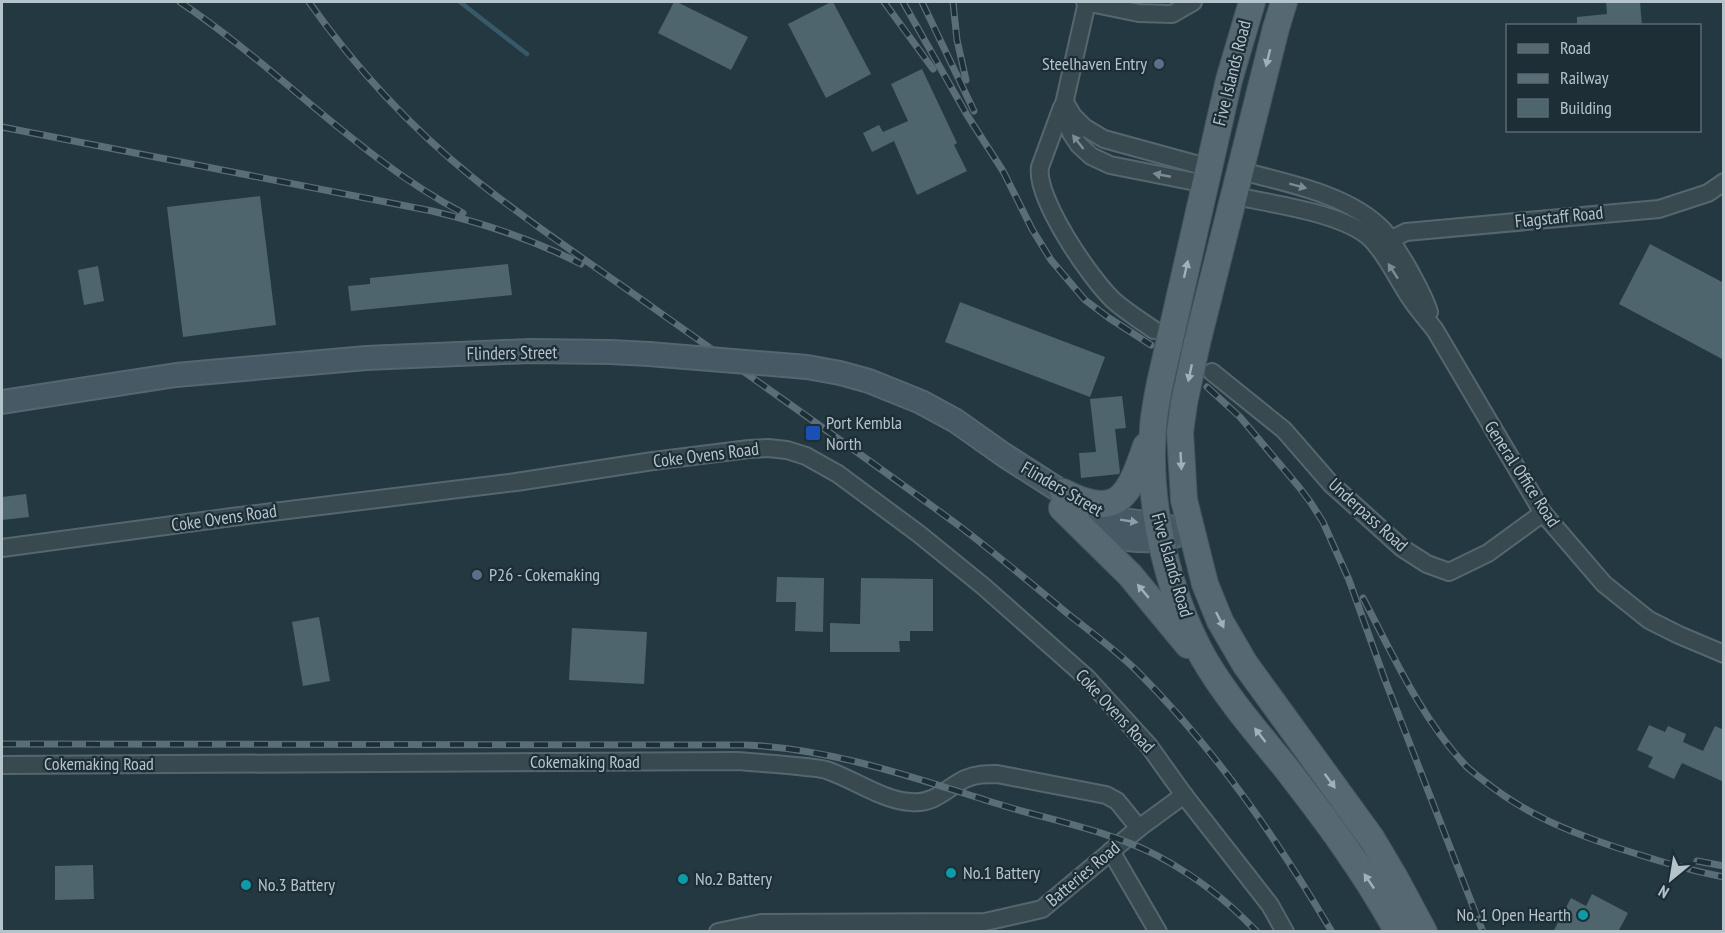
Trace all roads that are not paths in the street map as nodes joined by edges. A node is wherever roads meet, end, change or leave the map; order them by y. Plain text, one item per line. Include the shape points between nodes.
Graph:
1 (1086, 2) edge
2 (1193, 2) edge
3 (1252, 2) edge
4 (1284, 2) edge
5 (1065, 97) junction
6 (1241, 171) junction
7 (1208, 176) junction
8 (1724, 182) edge
9 (1235, 196) junction
10 (1384, 243) junction
11 (1164, 328) junction
12 (1212, 372) dead end
13 (2, 402) edge
14 (1152, 428) junction
15 (1063, 500) junction
16 (1543, 513) junction
17 (1191, 531) junction
18 (1160, 533) junction
19 (2, 549) edge
20 (1724, 654) edge
21 (1221, 684) junction
22 (2, 765) edge
23 (1184, 795) junction
24 (1139, 828) junction
25 (1111, 850) junction
26 (718, 932) edge
27 (1158, 932) edge
28 (1285, 932) edge
29 (1398, 932) edge
30 (1424, 932) edge

1 - 2 street via 1172,14
1 - 5 street
3 - 7 main road, Five Islands Road via 1229,80
4 -> 6 main road, Five Islands Road
5 - 7 street via 1069,129 1092,156 1118,166
5 - 11 street via 1040,167 1043,190 1071,246 1095,280 1119,305
6 - 9 main road, Five Islands Road
6 -> 10 street via 1335,199 1385,232
11 -> 7 main road, Five Islands Road
8 - 10 street, Flagstaff Road via 1708,193 1659,208 1419,231
9 - 10 street via 1336,220
9 -> 17 main road, Five Islands Road, bridge via 1197,343 1179,432 1184,500
10 - 16 street, General Office Road via 1408,268 1435,330
11 - 14 main road, Five Islands Road, bridge
12 - 16 street, Underpass Road via 1284,430 1331,484 1402,548 1428,564 1449,572 1488,553
13 - 15 street, Flinders Street, bridge via 176,375 366,358 610,352 807,367 869,381 921,402 956,421
14 - 15 main road via 1134,478 1120,498 1107,505
14 - 18 main road, Five Islands Road via 1152,480
15 - 18 street, Flinders Street
21 -> 15 main road
16 - 20 street, General Office Road via 1604,584 1649,620
17 - 18 street, Flinders Street
17 -> 30 main road, Five Islands Road via 1212,603 1230,640 1372,839
18 - 21 main road, Five Islands Road via 1194,638
19 - 23 street, Coke Ovens Road via 516,483 748,448 787,450 838,474 983,586 1087,678 1149,746
29 -> 21 main road, Five Islands Road via 1378,894 1335,831
22 - 24 street, Cokemaking Road via 737,761 826,770 909,802 938,797 964,779 997,774 1106,795 1117,801
23 - 24 street, Batteries Road
23 - 28 street, Coke Ovens Road via 1270,905
24 - 25 street, Batteries Road
25 - 26 street, Batteries Road via 1042,909 985,922 761,923
25 - 27 street

